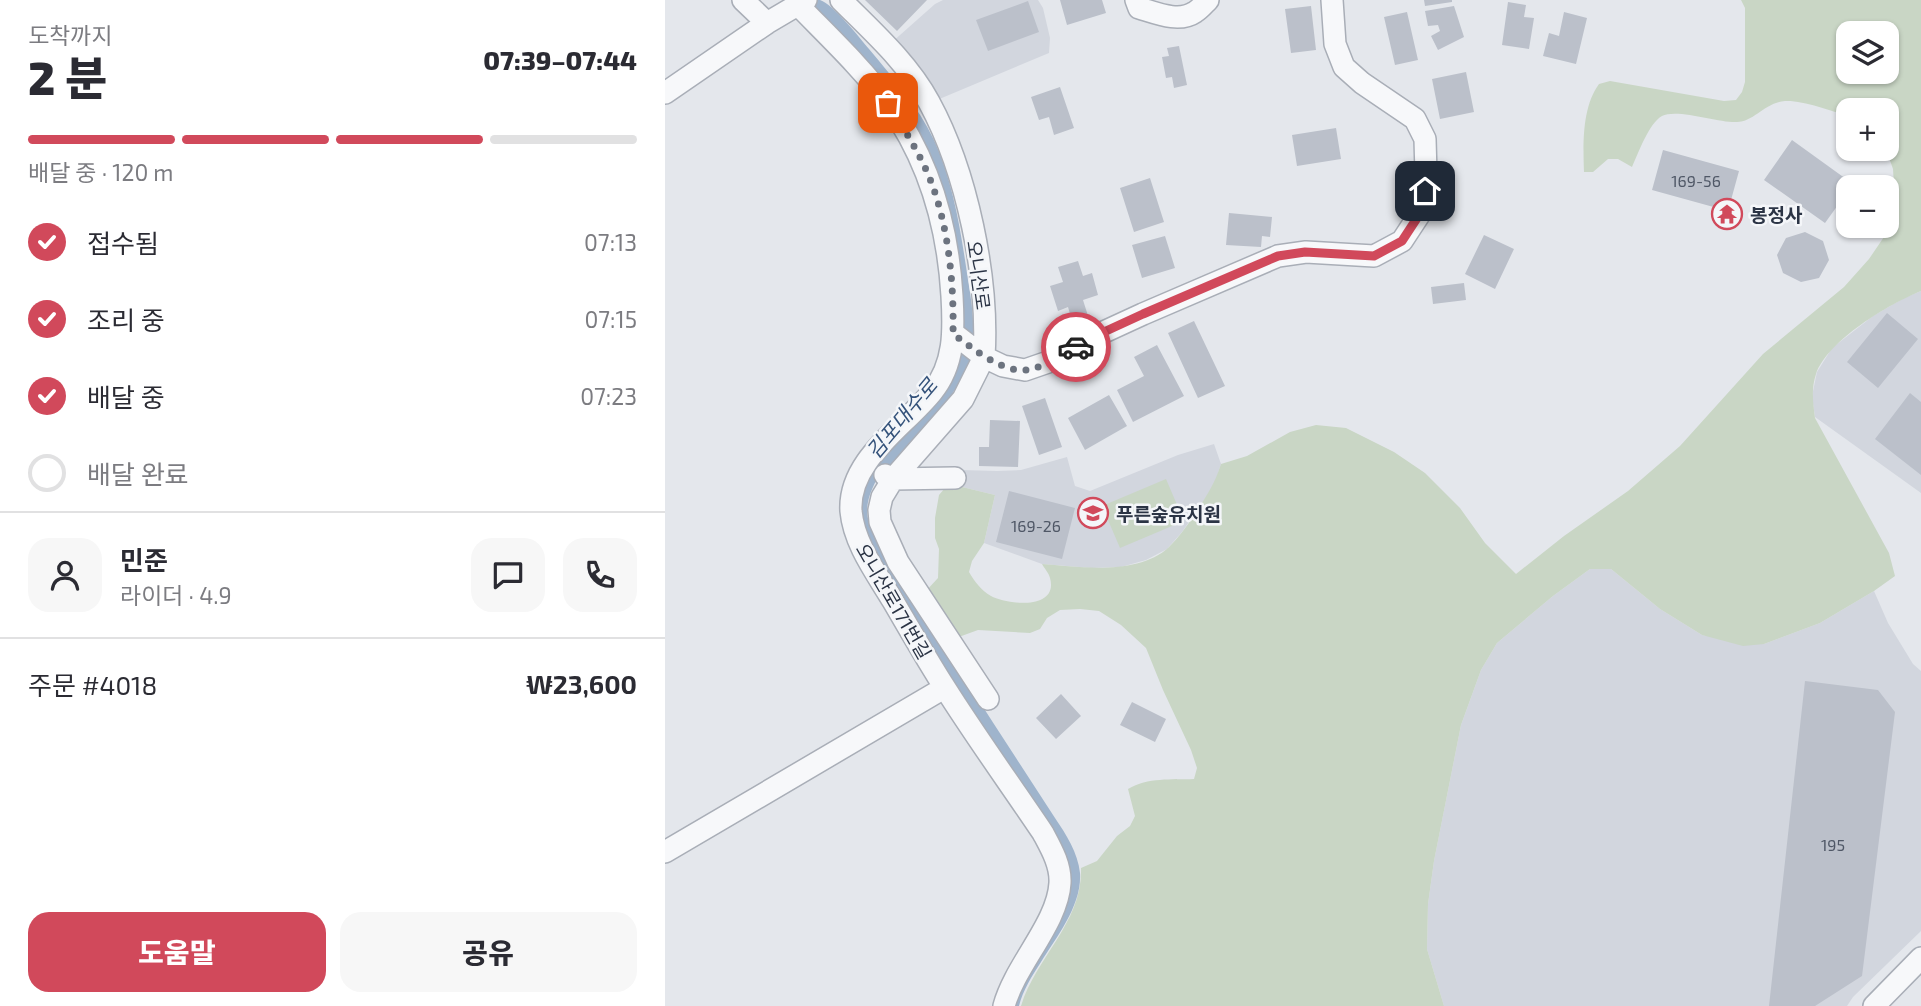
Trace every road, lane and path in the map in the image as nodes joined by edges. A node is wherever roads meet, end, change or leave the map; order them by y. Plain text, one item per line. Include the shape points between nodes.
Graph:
1 (744, 0) edge
2 (841, 0) edge
3 (1136, 0) edge
4 (1208, 0) edge
5 (1332, 0) edge
6 (802, 3) edge
7 (767, 23) junction
8 (665, 93) edge
9 (955, 335) junction
10 (981, 354) junction
11 (865, 467) junction
12 (892, 478) junction
13 (955, 478) dead end
14 (944, 688) junction
15 (988, 699) dead end
16 (665, 852) edge
17 (1921, 958) edge
18 (1005, 1006) edge
19 (1874, 1006) edge

1 - 7 street
2 - 10 street, 오니산로 via 903,65 928,100 948,142 977,253 985,314
3 - 4 street via 1139,8 1167,16 1195,13
5 - 10 street via 1335,44 1344,67 1415,119 1425,139 1423,209 1402,241 1374,256 1305,252 1278,256 1025,370 1003,366
6 - 7 street
6 - 9 street, 오니산로171번길 via 888,103 932,184 945,234
7 - 8 street
9 - 10 street
9 - 11 street, 오니산로171번길 via 946,369 933,391
10 - 12 street via 955,411
11 - 12 street
11 - 14 street, 오니산로171번길 via 851,508 854,529
12 - 13 street
12 - 15 street via 879,510 887,540
14 - 16 street
14 - 18 street, 오니산로171번길 via 1043,833 1058,867 1056,903 1009,990
17 - 19 street

